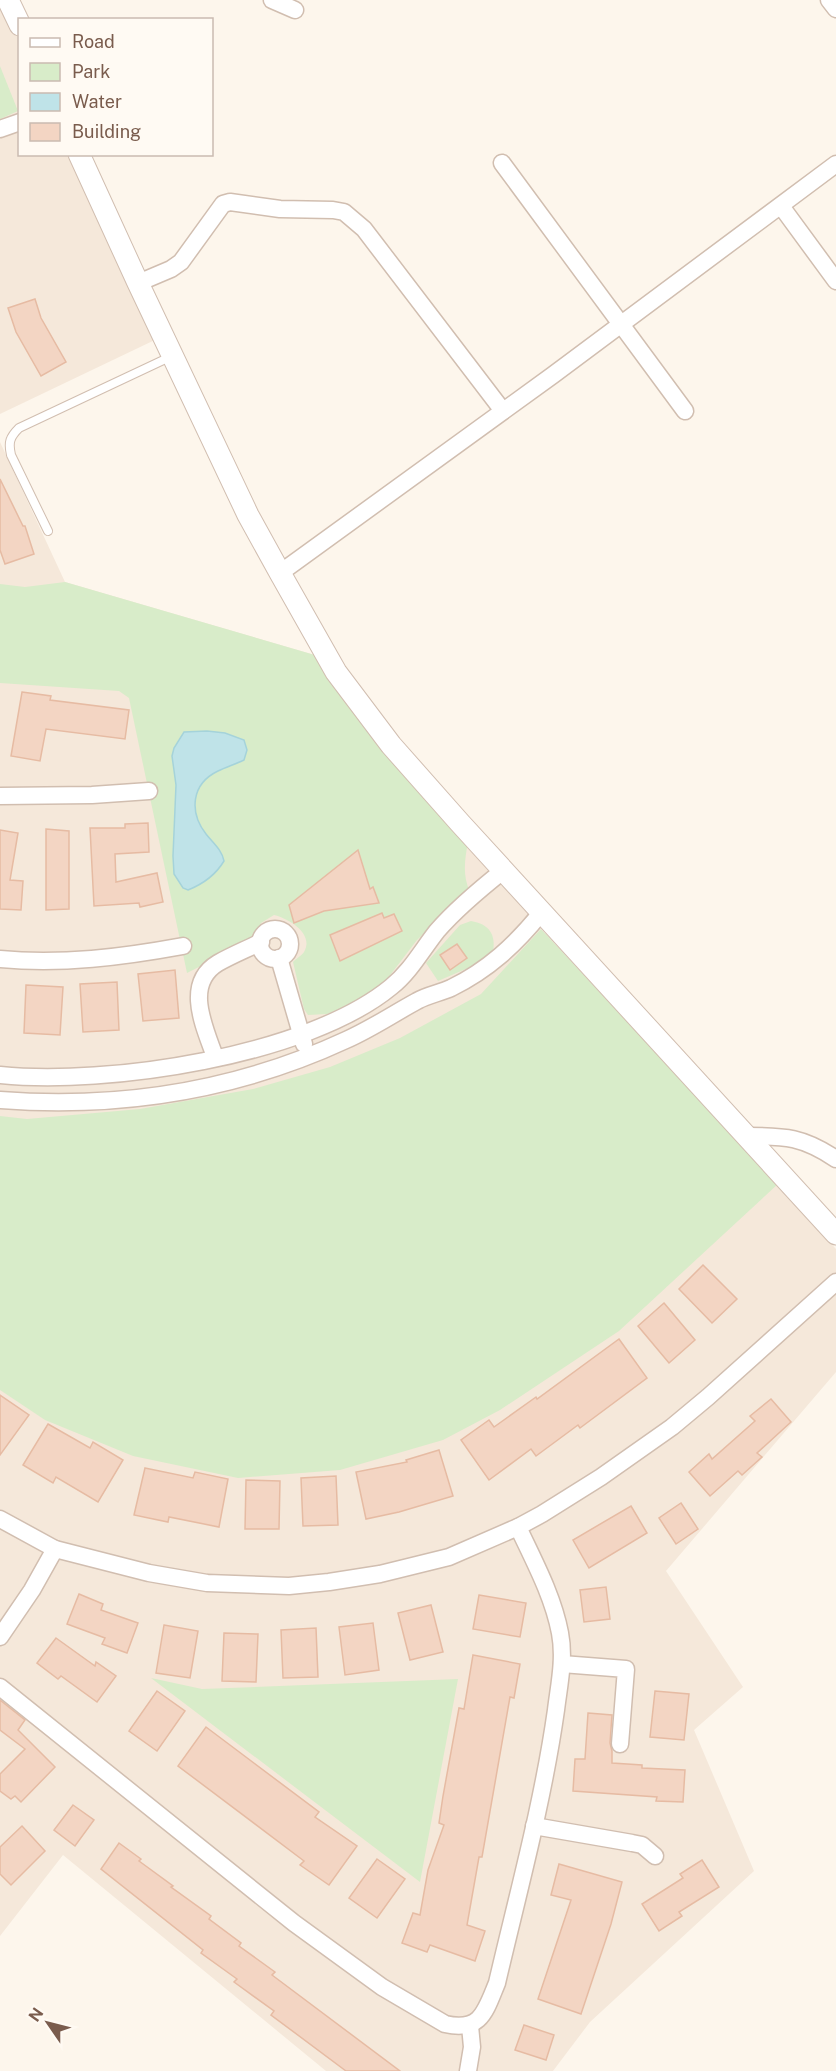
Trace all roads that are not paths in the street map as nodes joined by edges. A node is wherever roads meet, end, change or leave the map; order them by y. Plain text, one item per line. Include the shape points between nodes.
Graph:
1 (8, 0) edge
2 (272, 0) edge
3 (830, 0) edge
4 (836, 9) edge
5 (295, 10) dead end
6 (18, 21) edge
7 (80, 156) edge
8 (501, 163) dead end
9 (836, 164) edge
10 (781, 206) junction
11 (836, 281) edge
12 (138, 284) junction
13 (621, 325) junction
14 (166, 359) junction
15 (503, 411) junction
16 (685, 411) dead end
17 (48, 531) dead end
18 (280, 573) junction
19 (149, 790) dead end
20 (0, 796) edge
21 (504, 870) junction
22 (541, 913) junction
23 (261, 942) junction
24 (183, 946) dead end
25 (279, 958) junction
26 (0, 959) edge
27 (403, 976) junction
28 (420, 999) junction
29 (301, 1034) junction
30 (308, 1056) junction
31 (215, 1057) junction
32 (0, 1075) edge
33 (0, 1100) edge
34 (747, 1136) junction
35 (836, 1159) edge
36 (836, 1234) edge
37 (836, 1282) edge
38 (0, 1519) edge
39 (518, 1527) junction
40 (55, 1549) junction
41 (0, 1637) edge
42 (562, 1665) junction
43 (0, 1687) edge
44 (620, 1744) dead end
45 (534, 1826) junction
46 (655, 1856) dead end
47 (470, 2026) junction
48 (468, 2071) edge

1 - 6 street
2 - 5 street
3 - 4 street
7 - 12 street
8 - 13 street
9 - 10 street
10 - 11 street
10 - 13 street
12 - 14 street
12 - 15 street via 180,262 223,204 344,212 364,229
13 - 15 street
13 - 16 street
14 - 17 lane via 19,428 11,436 11,454
14 - 18 street
15 - 18 street
18 - 21 street via 336,672 392,745
19 - 20 street
21 - 22 street
21 - 27 street via 439,929
22 - 28 street via 515,944 475,975
22 - 34 street
23 - 25 street via 268,957
23 - 25 street via 269,930 282,930 290,940 288,951
23 - 31 street via 216,964 200,984 200,1011
24 - 26 street via 109,958
25 - 29 street
27 - 28 street
27 - 29 street via 351,1014
28 - 30 street via 375,1026
29 - 30 street
29 - 31 street
30 - 33 street via 245,1078 180,1093 47,1104
31 - 32 street via 149,1070 89,1076
34 - 35 street via 798,1138
34 - 36 street
37 - 39 street via 672,1426 601,1477
38 - 40 street
39 - 40 street via 449,1557 380,1574 290,1586 207,1583
39 - 42 street via 554,1610
40 - 41 street
42 - 44 street via 626,1669
42 - 45 street
43 - 47 street via 353,1968 445,2024
45 - 46 street via 642,1845
45 - 47 street via 497,1983 481,2018
47 - 48 street

